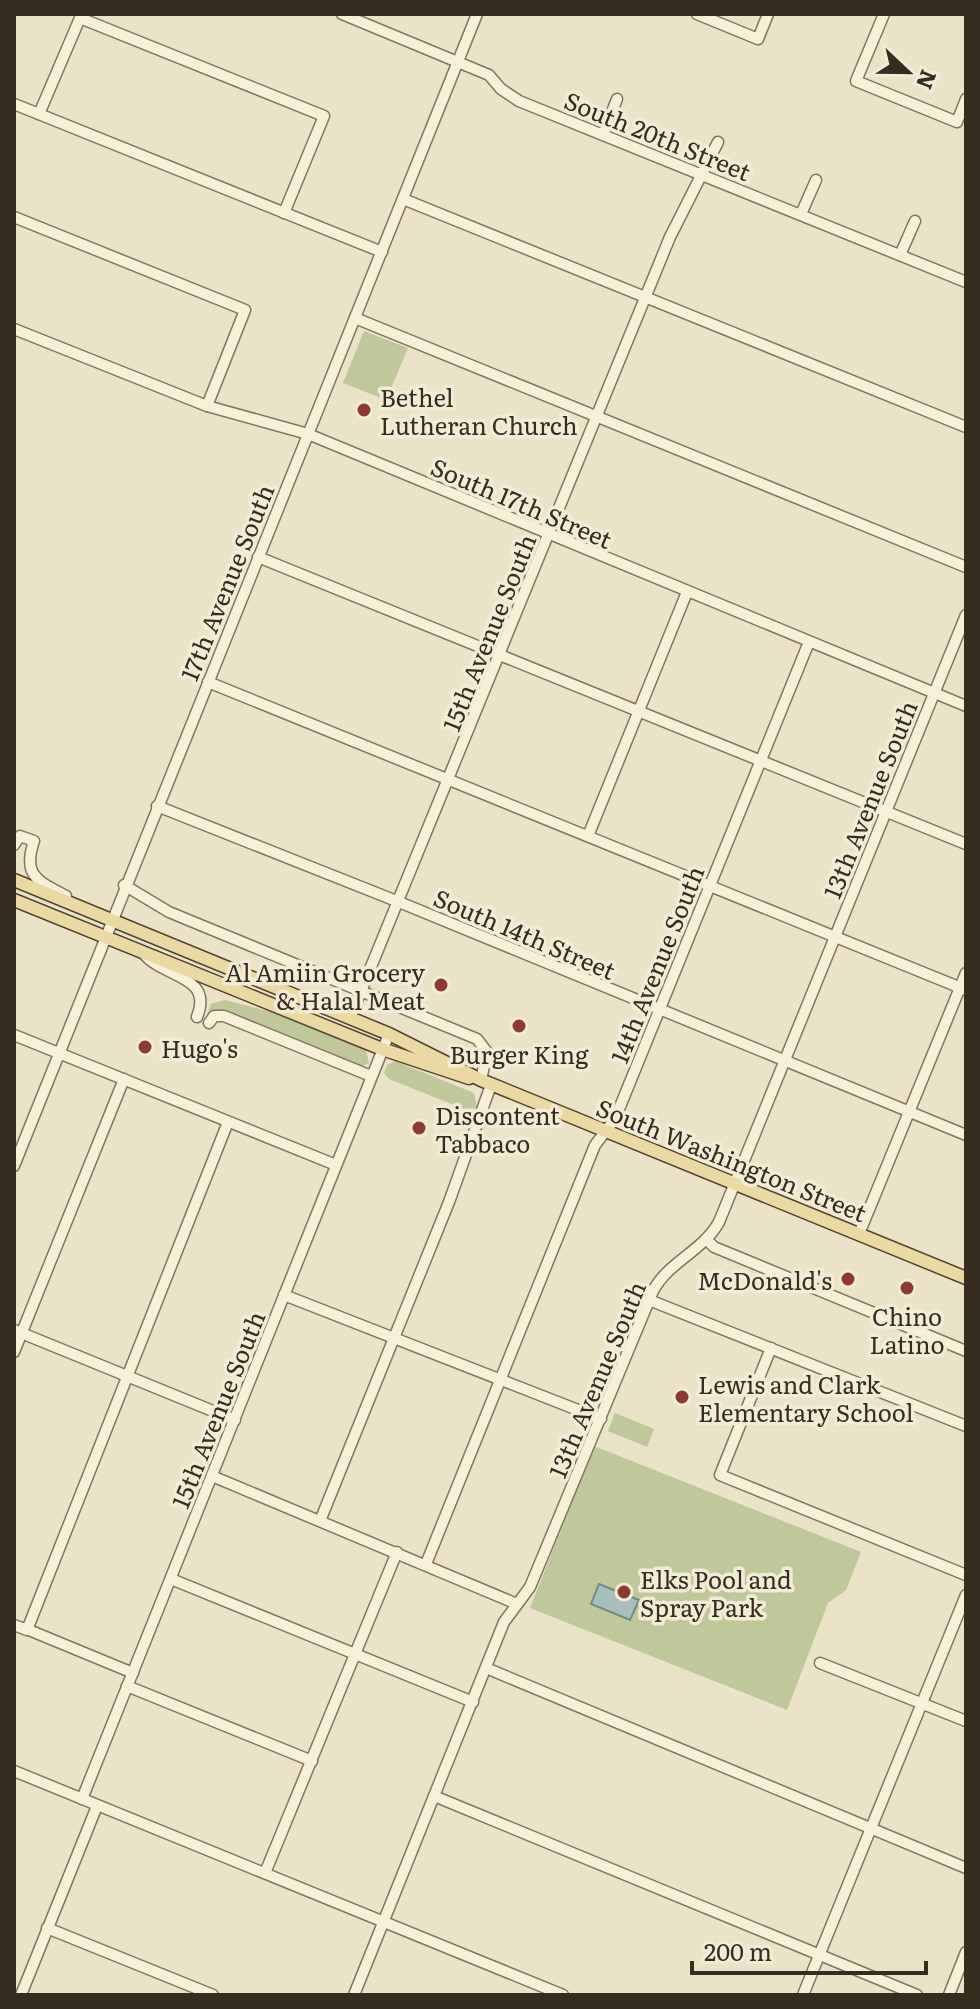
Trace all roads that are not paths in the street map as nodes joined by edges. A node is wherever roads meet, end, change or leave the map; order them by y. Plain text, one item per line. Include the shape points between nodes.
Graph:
1 (342, 14) edge
2 (477, 14) edge
3 (697, 14) edge
4 (768, 14) edge
5 (884, 14) edge
6 (458, 62) junction
7 (617, 99) dead end
8 (966, 99) edge
9 (14, 104) edge
10 (39, 114) junction
11 (603, 135) junction
12 (718, 142) dead end
13 (702, 174) junction
14 (816, 180) dead end
15 (403, 199) junction
16 (284, 213) junction
17 (801, 214) junction
18 (14, 217) edge
19 (915, 221) dead end
20 (382, 252) junction
21 (900, 255) junction
22 (966, 282) edge
23 (646, 297) junction
24 (355, 318) junction
25 (14, 329) edge
26 (207, 406) junction
27 (597, 417) junction
28 (966, 427) edge
29 (308, 434) junction
30 (548, 536) junction
31 (258, 557) junction
32 (966, 567) edge
33 (687, 592) junction
34 (966, 615) edge
35 (809, 642) junction
36 (500, 655) junction
37 (208, 682) junction
38 (934, 693) junction
39 (966, 706) edge
40 (639, 712) junction
41 (761, 762) junction
42 (450, 779) junction
43 (157, 806) junction
44 (886, 812) junction
45 (588, 836) junction
46 (966, 844) edge
47 (14, 845) edge
48 (14, 880) edge
49 (124, 885) junction
50 (710, 886) junction
51 (14, 900) edge
52 (399, 902) junction
53 (81, 907) junction
54 (110, 920) junction
55 (835, 936) junction
56 (104, 937) junction
57 (144, 954) junction
58 (966, 973) edge
59 (963, 989) edge
60 (361, 991) junction
61 (660, 1010) junction
62 (197, 1017) dead end
63 (350, 1018) junction
64 (209, 1023) dead end
65 (389, 1034) junction
66 (14, 1035) edge
67 (382, 1049) junction
68 (59, 1053) junction
69 (784, 1062) junction
70 (371, 1076) junction
71 (124, 1079) junction
72 (486, 1082) junction
73 (909, 1112) junction
74 (228, 1122) junction
75 (607, 1131) junction
76 (966, 1135) edge
77 (336, 1165) junction
78 (14, 1166) edge
79 (735, 1185) junction
80 (859, 1234) junction
81 (706, 1239) junction
82 (966, 1278) edge
83 (284, 1295) junction
84 (649, 1300) junction
85 (18, 1332) edge
86 (394, 1339) junction
87 (771, 1348) junction
88 (966, 1351) edge
89 (14, 1352) edge
90 (127, 1377) junction
91 (501, 1380) junction
92 (601, 1419) junction
93 (235, 1420) junction
94 (966, 1426) edge
95 (212, 1476) junction
96 (320, 1521) junction
97 (397, 1552) junction
98 (426, 1564) junction
99 (966, 1575) edge
100 (171, 1579) junction
101 (966, 1595) edge
102 (517, 1604) junction
103 (14, 1624) edge
104 (27, 1630) junction
105 (354, 1654) junction
106 (820, 1663) dead end
107 (486, 1668) junction
108 (133, 1673) junction
109 (127, 1686) junction
110 (473, 1702) junction
111 (923, 1703) junction
112 (966, 1721) edge
113 (312, 1761) junction
114 (14, 1771) edge
115 (434, 1796) junction
116 (82, 1799) junction
117 (97, 1806) junction
118 (870, 1829) junction
119 (966, 1868) edge
120 (265, 1873) junction
121 (384, 1920) junction
122 (47, 1928) junction
123 (966, 1952) edge
124 (820, 1955) junction
125 (21, 1995) edge
126 (213, 1995) edge
127 (354, 1995) edge
128 (563, 1995) edge
129 (803, 1995) edge
130 (917, 1995) edge
131 (949, 1995) edge

1 - 6 street, South 20th Street
2 - 6 street, 17th Avenue South
3 - 4 street via 758,39
5 - 8 street via 856,81 957,122
6 - 11 street, South 20th Street via 489,75 519,101
6 - 15 street, 17th Avenue South
7 - 11 street
9 - 10 street
10 - 16 street
10 - 16 street via 80,18 324,116
11 - 13 street, South 20th Street
12 - 13 street, 15th Avenue South
13 - 17 street, South 20th Street
13 - 23 street, 15th Avenue South
14 - 17 street
15 - 20 street, 17th Avenue South
15 - 23 street
16 - 20 street
17 - 21 street, South 20th Street
18 - 26 street via 245,310
19 - 21 street
20 - 24 street, 17th Avenue South
21 - 22 street, South 20th Street
23 - 27 street, 15th Avenue South
23 - 28 street
24 - 27 street
24 - 29 street, 17th Avenue South
25 - 26 street, South 17th Street
26 - 29 street, South 17th Street
27 - 30 street, 15th Avenue South
27 - 32 street
29 - 30 street, South 17th Street
29 - 31 street, 17th Avenue South
30 - 33 street, South 17th Street
30 - 36 street, 15th Avenue South
31 - 36 street
31 - 37 street, 17th Avenue South
33 - 35 street, South 17th Street
33 - 40 street
34 - 38 street, 13th Avenue South
35 - 38 street, South 17th Street
35 - 41 street, 14th Avenue South
36 - 40 street
36 - 42 street, 15th Avenue South
37 - 42 street
37 - 43 street, 17th Avenue South
38 - 39 street, South 17th Street
38 - 44 street, 13th Avenue South
40 - 41 street
40 - 45 street
41 - 44 street
41 - 50 street, 14th Avenue South
42 - 45 street
42 - 52 street, 15th Avenue South
43 - 49 street, 17th Avenue South
43 - 52 street, South 14th Street
44 - 46 street
44 - 55 street, 13th Avenue South
45 - 50 street
47 - 53 street via 20,836 34,841 28,863 33,875
48 - 53 main road, South Washington Street
49 - 54 street, 17th Avenue South
49 - 60 street via 169,912
50 - 55 street
50 - 61 street, 14th Avenue South
51 - 56 main road, South Washington Street
52 - 60 street, 15th Avenue South
52 - 61 street, South 14th Street
53 - 54 main road, South Washington Street
54 - 56 street, 17th Avenue South
54 - 63 main road, South Washington Street
55 - 59 street
55 - 69 street, 13th Avenue South
56 - 57 main road, South Washington Street
56 - 68 street, 17th Avenue South
57 - 62 street via 195,985 201,997
57 - 67 main road, South Washington Street
58 - 59 street
59 - 73 street
60 - 63 street, 15th Avenue South
60 - 72 street via 483,1043
61 - 69 street, South 14th Street
61 - 75 street, 14th Avenue South
63 - 65 main road, South Washington Street
64 - 70 street via 214,1016 224,1016
65 - 67 street, 15th Avenue South
65 - 72 main road, South Washington Street
66 - 68 street
67 - 70 street, 15th Avenue South
67 - 72 main road, South Washington Street
68 - 71 street
68 - 78 street, 17th Avenue South
69 - 73 street, South 14th Street
69 - 79 street, 13th Avenue South
70 - 77 street, 15th Avenue South
71 - 74 street
71 - 85 street
72 - 75 main road, South Washington Street
72 - 86 street
73 - 76 street, South 14th Street
73 - 80 street
74 - 77 street
74 - 90 street
75 - 79 main road, South Washington Street
75 - 91 street, 14th Avenue South via 595,1145
77 - 83 street, 15th Avenue South
79 - 80 main road, South Washington Street
79 - 81 street, 13th Avenue South
80 - 82 main road, South Washington Street
81 - 84 street, 13th Avenue South via 662,1276
81 - 88 street via 714,1247
83 - 86 street
83 - 93 street, 15th Avenue South
84 - 87 street
84 - 92 street, 13th Avenue South
85 - 89 street
85 - 90 street
86 - 91 street
86 - 96 street
87 - 94 street
87 - 99 street via 720,1475
90 - 93 street
90 - 104 street
91 - 92 street
91 - 98 street, 14th Avenue South
92 - 102 street, 13th Avenue South via 530,1587
93 - 95 street, 15th Avenue South
95 - 96 street
95 - 100 street, 15th Avenue South
96 - 97 street
97 - 98 street
97 - 105 street
98 - 102 street
100 - 105 street
100 - 108 street, 15th Avenue South
101 - 111 street
102 - 107 street, 13th Avenue South
103 - 104 street
104 - 108 street
105 - 110 street
105 - 113 street
106 - 111 street
107 - 110 street, 13th Avenue South
107 - 118 street
108 - 109 street, 15th Avenue South
109 - 113 street
109 - 116 street, 15th Avenue South
110 - 115 street, 13th Avenue South
111 - 112 street
111 - 118 street
113 - 120 street
114 - 116 street
115 - 121 street, 13th Avenue South
115 - 124 street
116 - 117 street
117 - 120 street
117 - 122 street
118 - 119 street
118 - 124 street
120 - 121 street
121 - 127 street, 13th Avenue South
121 - 128 street
122 - 125 street
122 - 126 street
123 - 131 street
124 - 129 street
124 - 130 street

